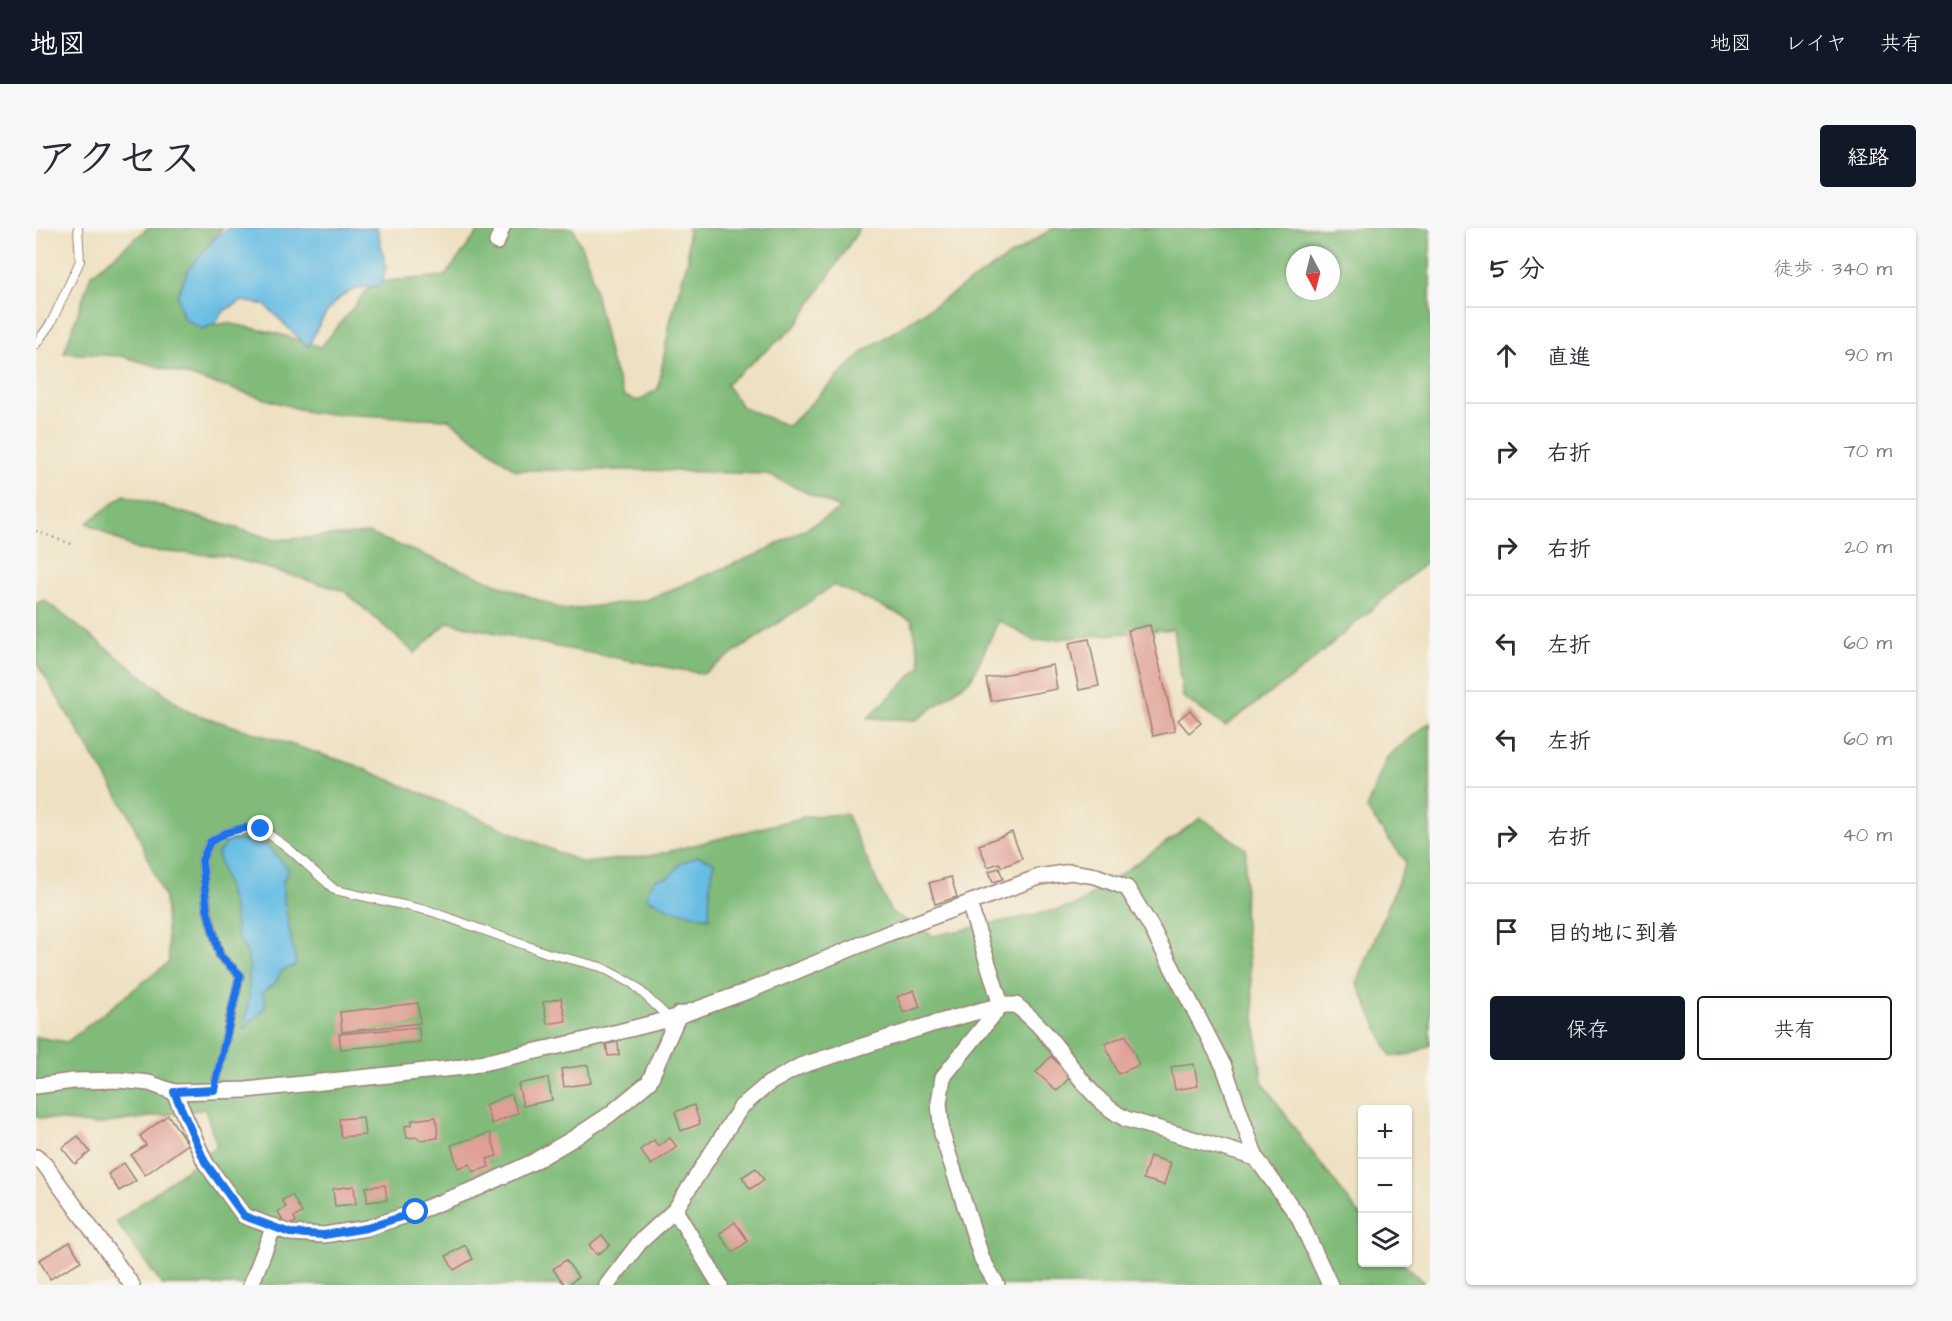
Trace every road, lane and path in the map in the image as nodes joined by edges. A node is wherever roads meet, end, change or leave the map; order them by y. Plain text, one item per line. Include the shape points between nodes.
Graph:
1 (78, 228) edge
2 (36, 344) edge
3 (36, 531) edge
4 (74, 545) dead end
5 (969, 903) junction
6 (1001, 1005) junction
7 (675, 1016) junction
8 (36, 1086) edge
9 (214, 1090) junction
10 (174, 1092) junction
11 (36, 1157) edge
12 (1256, 1158) junction
13 (675, 1210) junction
14 (274, 1226) junction
15 (132, 1285) edge
16 (250, 1285) edge
17 (607, 1285) edge
18 (720, 1285) edge
19 (997, 1285) edge
20 (1330, 1285) edge

1 - 2 lane via 80,261 51,323
3 - 4 path
5 - 6 street
5 - 7 street
5 - 12 street via 1039,877 1071,872 1096,876 1127,888 1224,1067
6 - 12 street via 1016,1005 1041,1027 1079,1078 1110,1111
6 - 13 street via 800,1066 768,1084 741,1107
6 - 19 street via 943,1077 939,1103 942,1134 982,1259
7 - 9 street via 464,1067 304,1085
7 - 9 lane via 633,984 601,967 547,953 430,910 335,890 261,829 244,828 210,842 202,860 207,909 220,956 240,975
7 - 14 street via 649,1082 609,1115 533,1162 469,1191 367,1228 324,1235 290,1233
8 - 10 street via 119,1080 149,1083
9 - 10 street
10 - 14 street via 205,1162 244,1216
11 - 15 street
12 - 20 street via 1298,1216
13 - 17 street via 640,1242
13 - 18 street
14 - 16 street

